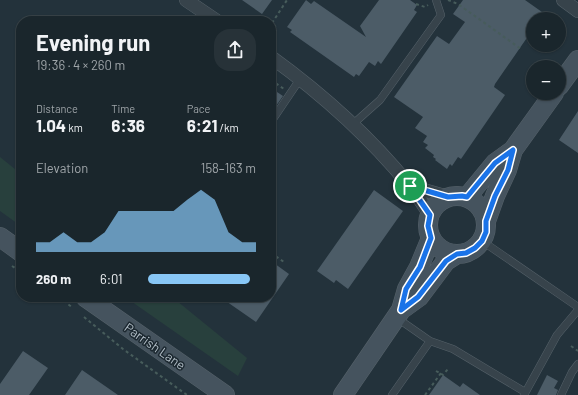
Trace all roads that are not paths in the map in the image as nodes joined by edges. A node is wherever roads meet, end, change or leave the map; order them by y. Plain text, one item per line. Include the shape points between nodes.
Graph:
1 (186, 0) edge
2 (436, 0) edge
3 (563, 0) edge
4 (578, 11) edge
5 (210, 16) edge
6 (578, 60) edge
7 (276, 61) edge
8 (566, 76) edge
9 (300, 79) junction
10 (549, 100) edge
11 (276, 115) edge
12 (353, 124) junction
13 (513, 150) junction
14 (410, 186) junction
15 (448, 197) junction
16 (467, 197) junction
17 (430, 215) junction
18 (486, 221) junction
19 (0, 237) edge
20 (431, 238) junction
21 (482, 241) junction
22 (16, 248) edge
23 (457, 254) junction
24 (79, 306) edge
25 (578, 309) edge
26 (399, 314) junction
27 (430, 341) junction
28 (578, 364) edge
29 (524, 393) edge
30 (225, 395) edge
31 (343, 395) edge
32 (392, 395) edge
33 (561, 395) edge

1 - 5 street
2 - 12 lane via 440,15 380,100
3 - 4 street
6 - 8 street
7 - 9 street
9 - 11 lane
9 - 12 street
10 - 13 street
12 - 14 street
13 - 16 street via 495,163
13 - 18 street via 508,170
14 - 15 street
14 - 17 street
15 - 16 street
15 - 17 street via 442,200
16 - 18 street via 479,206
17 - 20 street via 428,226
18 - 21 street via 486,232
19 - 22 street
20 - 23 street via 442,250
20 - 26 street via 420,267 406,289
21 - 23 street via 466,253
21 - 25 lane
23 - 26 street via 446,261 418,297
24 - 30 street, Parrish Lane
25 - 29 lane via 557,335
26 - 27 lane
26 - 31 street
27 - 29 lane via 452,349
27 - 32 lane
28 - 33 lane

